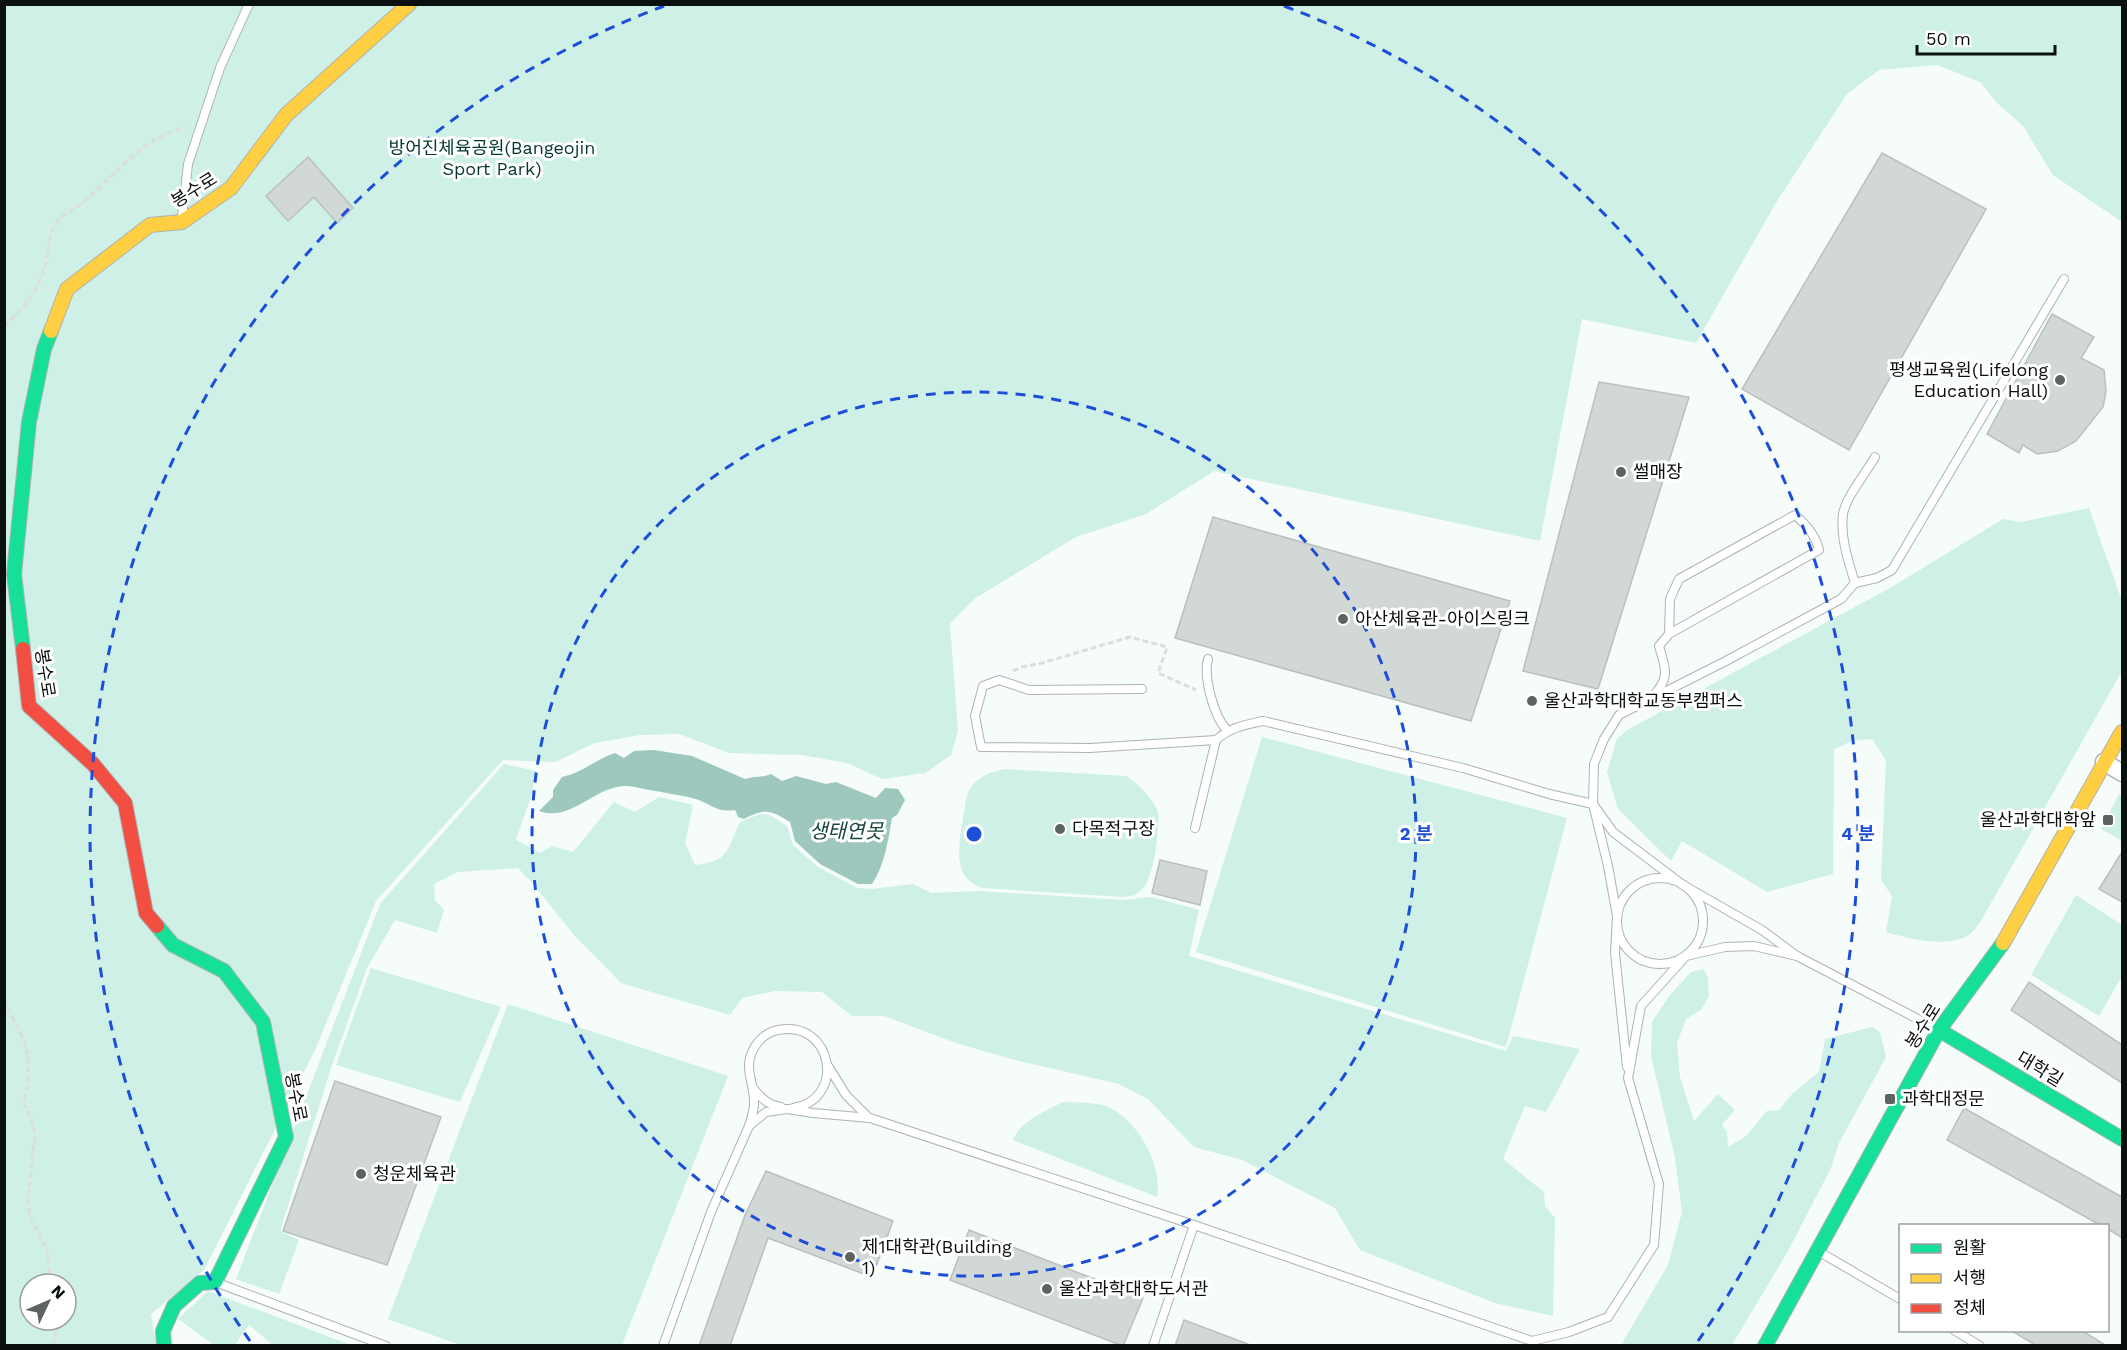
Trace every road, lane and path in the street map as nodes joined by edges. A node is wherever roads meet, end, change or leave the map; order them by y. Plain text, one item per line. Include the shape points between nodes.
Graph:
1 (249, 4) edge
2 (410, 4) edge
3 (201, 125) junction
4 (182, 222) junction
5 (2064, 279) dead end
6 (4, 326) edge
7 (1875, 457) dead end
8 (1855, 583) junction
9 (1669, 634) junction
10 (1208, 659) dead end
11 (999, 680) junction
12 (1142, 689) dead end
13 (1209, 690) junction
14 (1650, 699) junction
15 (1227, 730) junction
16 (2122, 732) edge
17 (1216, 740) junction
18 (2104, 762) junction
19 (2122, 773) edge
20 (1593, 804) junction
21 (1195, 828) dead end
22 (1683, 885) junction
23 (1617, 916) junction
24 (1686, 956) junction
25 (1797, 956) junction
26 (4, 1000) edge
27 (1939, 1030) junction
28 (828, 1066) junction
29 (1628, 1078) junction
30 (753, 1088) junction
31 (787, 1109) junction
32 (870, 1118) junction
33 (749, 1126) junction
34 (2122, 1139) edge
35 (1194, 1225) junction
36 (1817, 1251) junction
37 (50, 1272) edge
38 (215, 1282) junction
39 (1899, 1298) edge
40 (1957, 1332) edge
41 (1533, 1343) edge
42 (164, 1346) edge
43 (386, 1346) edge
44 (663, 1346) edge
45 (1153, 1346) edge
46 (1765, 1346) edge
47 (1980, 1346) edge

1 - 3 lane via 220,68
2 - 4 street, 봉수로 via 286,115 231,188
3 - 4 lane via 188,164
3 - 6 path via 171,131 155,140 57,221 40,279 26,303
4 - 38 street, 봉수로 via 150,225 67,289 44,349 29,422 14,574 29,706 93,764 125,803 146,913 173,945 224,971 263,1022 286,1137
5 - 8 lane via 1892,570
7 - 8 lane via 1844,513 1842,536
8 - 14 lane via 1841,598
9 - 9 lane via 1819,550 1817,540 1795,515 1679,579 1670,599
9 - 14 lane via 1659,646 1666,669 1664,684
10 - 13 lane via 1205,675
11 - 12 lane via 1029,690
11 - 13 path via 1021,667 1130,637 1167,647 1158,673 1200,691
11 - 17 lane via 983,686 975,716 981,747 1090,748
13 - 15 lane
14 - 20 lane via 1619,715 1604,739 1594,764
15 - 17 lane
15 - 20 lane via 1263,722 1463,768
16 - 18 street, 봉수로
17 - 21 lane
18 - 19 street
18 - 27 street, 봉수로 via 2010,934
20 - 22 lane via 1612,832
20 - 23 lane
22 - 23 lane via 1669,879 1641,882 1621,902
22 - 24 lane via 1701,907 1703,921 1701,935
22 - 25 lane via 1762,930
23 - 24 lane via 1623,944 1645,962 1673,963
23 - 29 lane via 1615,953
24 - 25 lane via 1725,947 1754,946
24 - 29 lane via 1641,1006
25 - 27 lane
26 - 37 path via 25,1042 28,1081 24,1104 35,1133 28,1202 30,1217 47,1250
27 - 34 street, 대학길
27 - 36 street, 봉수로
28 - 30 lane via 819,1043 809,1035 798,1030 773,1031 753,1048 748,1061
28 - 31 lane via 824,1084 812,1101
28 - 32 lane via 846,1095
29 - 41 lane via 1659,1184 1654,1245 1608,1317
30 - 31 lane via 761,1099
30 - 33 lane
31 - 32 lane
31 - 33 lane via 766,1112
32 - 35 lane
33 - 44 lane via 711,1212
35 - 41 lane
35 - 45 lane
36 - 39 lane
36 - 46 street, 봉수로
38 - 42 street via 200,1283 174,1306 163,1331
38 - 43 lane
40 - 47 lane

